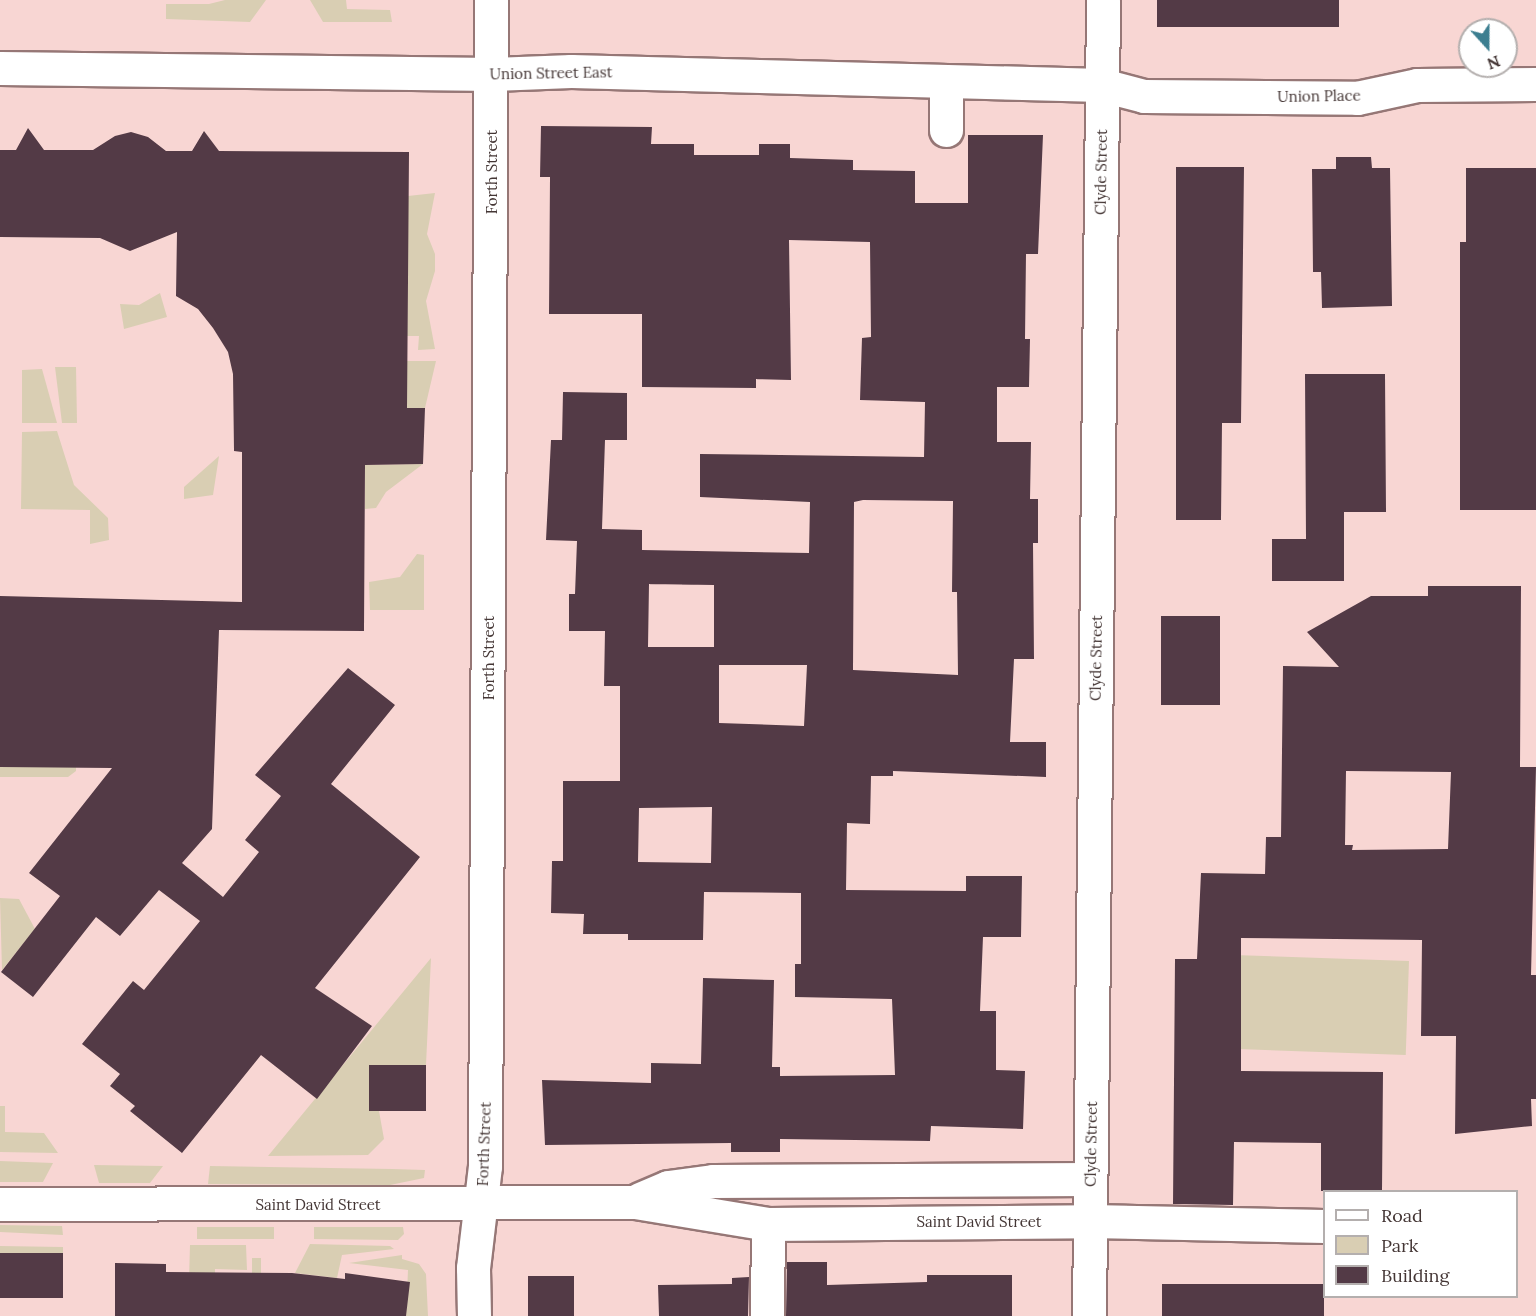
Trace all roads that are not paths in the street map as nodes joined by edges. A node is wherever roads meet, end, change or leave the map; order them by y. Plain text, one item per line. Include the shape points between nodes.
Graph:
1 (491, 0) edge
2 (1103, 0) edge
3 (0, 68) edge
4 (493, 75) junction
5 (946, 83) junction
6 (1536, 84) edge
7 (1102, 85) junction
8 (946, 130) dead end
9 (1090, 1179) junction
10 (635, 1202) junction
11 (0, 1204) edge
12 (481, 1204) junction
13 (1090, 1221) junction
14 (768, 1224) junction
15 (1323, 1226) edge
16 (474, 1316) edge
17 (767, 1316) edge
18 (1089, 1316) edge

1 - 4 street, Forth Street
2 - 7 street, Clyde Street
3 - 4 street, Union Street East
4 - 5 street, Union Street East via 571,71
4 - 12 street, Forth Street via 485,1166
5 - 7 street, Union Street East
5 - 8 street
6 - 7 street, Union Place via 1417,85 1357,98 1144,96
7 - 9 street, Clyde Street
9 - 10 street, Saint David Street via 713,1181 668,1187
9 - 13 street, Clyde Street
10 - 12 street, Saint David Street
10 - 14 street, Saint David Street
11 - 12 street, Saint David Street
12 - 16 street, Forth Street via 473,1268
13 - 14 street, Saint David Street
13 - 15 street, Saint David Street
13 - 18 street, Clyde Street
14 - 17 street

